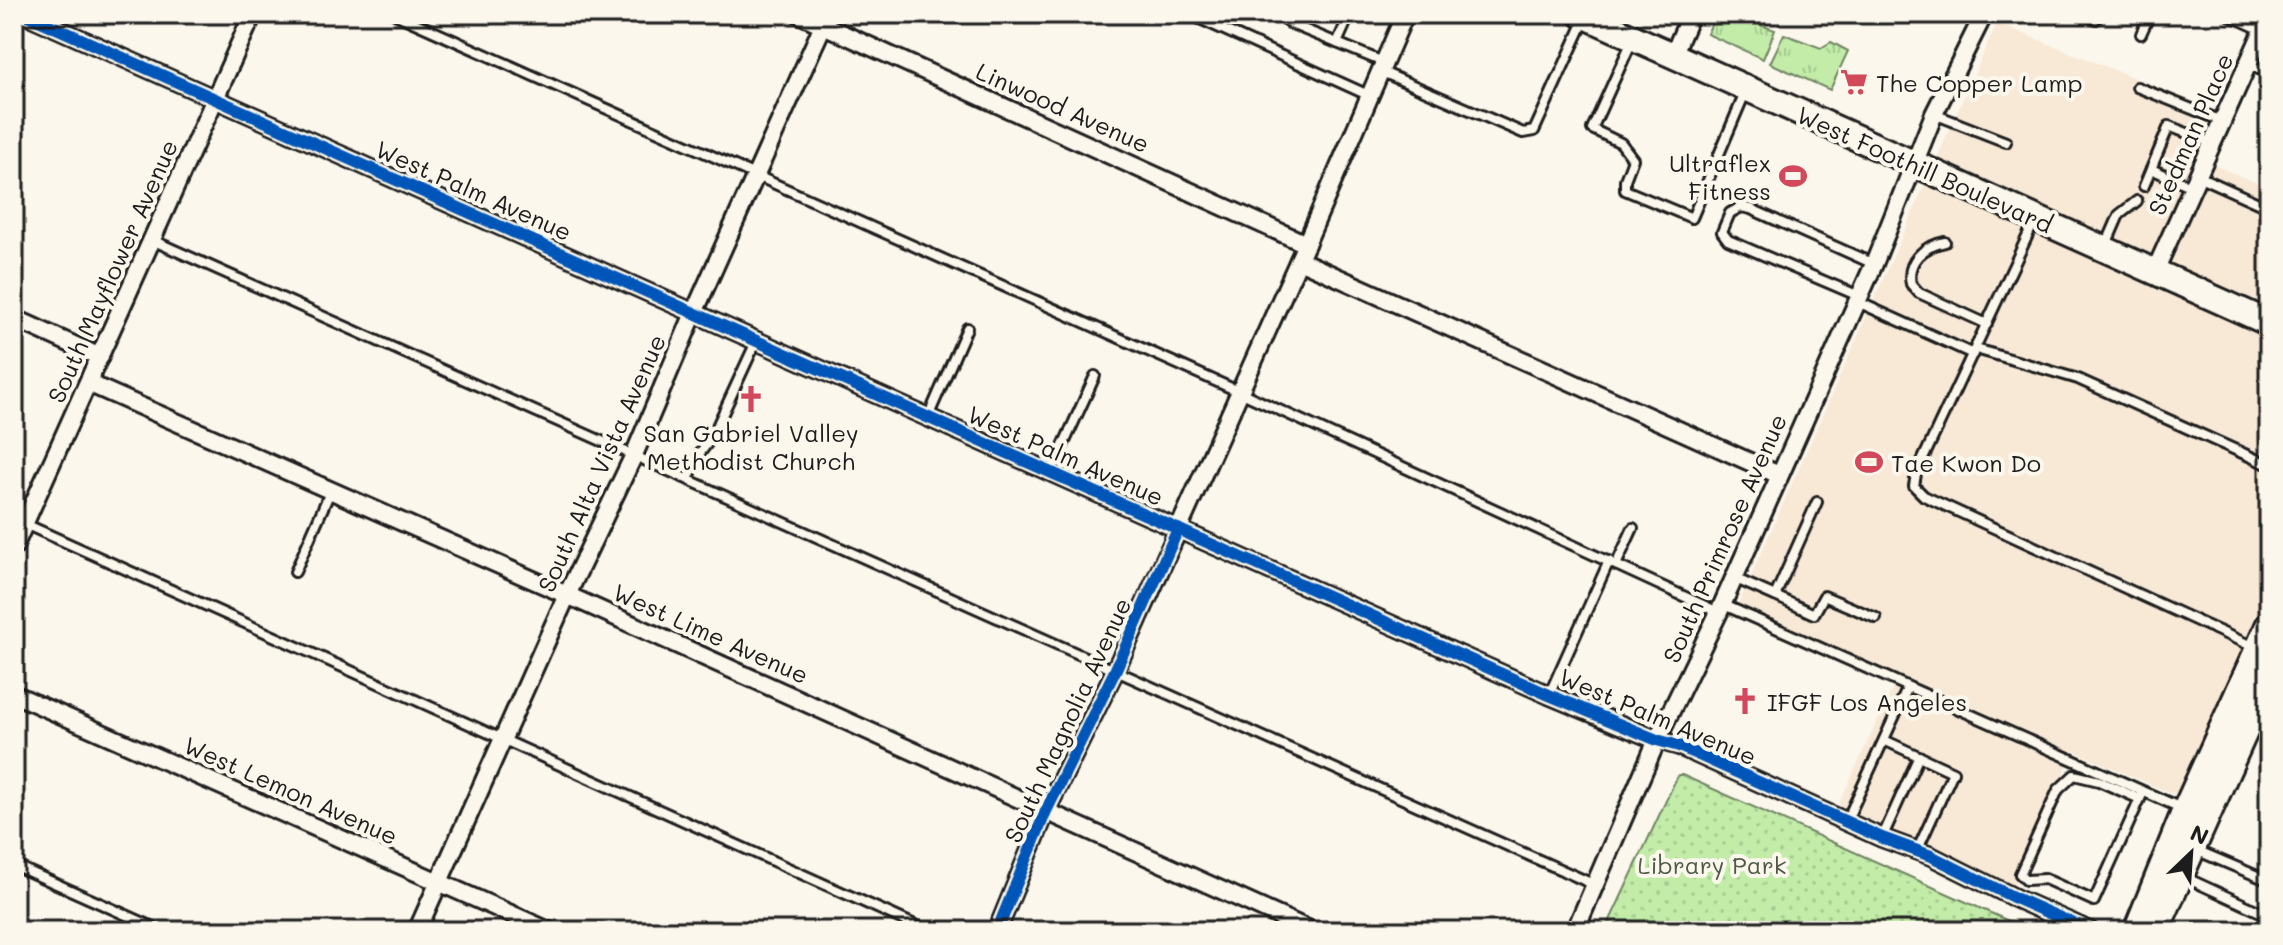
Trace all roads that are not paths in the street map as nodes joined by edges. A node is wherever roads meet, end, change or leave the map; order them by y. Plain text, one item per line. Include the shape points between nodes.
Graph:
1 (25, 14) edge
2 (253, 14) edge
3 (395, 14) edge
4 (799, 14) edge
5 (1189, 14) edge
6 (1276, 14) edge
7 (1350, 14) edge
8 (1405, 14) edge
9 (1691, 14) edge
10 (1984, 14) edge
11 (2085, 14) edge
12 (2099, 14) edge
13 (2150, 14) edge
14 (2227, 14) edge
15 (1584, 15) edge
16 (825, 19) edge
17 (2266, 24) edge
18 (2141, 34) dead end
19 (1633, 38) junction
20 (1337, 43) junction
21 (1673, 55) junction
22 (2248, 64) junction
23 (1381, 66) junction
24 (2269, 74) edge
25 (2137, 87) dead end
26 (1747, 88) junction
27 (1368, 95) junction
28 (215, 99) junction
29 (1934, 114) junction
30 (2222, 122) junction
31 (2006, 142) dead end
32 (2212, 144) junction
33 (1914, 164) junction
34 (2151, 169) junction
35 (756, 175) junction
36 (2196, 181) junction
37 (2144, 186) dead end
38 (2137, 201) dead end
39 (2269, 208) edge
40 (2035, 220) junction
41 (152, 240) junction
42 (1945, 242) dead end
43 (1306, 244) junction
44 (2104, 249) junction
45 (1299, 260) junction
46 (1874, 264) junction
47 (2155, 271) junction
48 (1858, 299) junction
49 (694, 313) junction
50 (14, 318) edge
51 (2269, 323) edge
52 (1987, 324) junction
53 (967, 328) dead end
54 (757, 341) junction
55 (1974, 351) junction
56 (100, 357) junction
57 (1095, 376) dead end
58 (88, 383) junction
59 (1240, 392) junction
60 (928, 417) junction
61 (634, 455) junction
62 (2269, 465) edge
63 (1051, 472) junction
64 (1779, 475) junction
65 (688, 479) junction
66 (330, 492) junction
67 (1817, 502) dead end
68 (22, 519) edge
69 (1633, 528) dead end
70 (1178, 529) junction
71 (14, 547) edge
72 (1612, 563) junction
73 (295, 572) dead end
74 (1734, 578) junction
75 (567, 595) junction
76 (1775, 596) junction
77 (1721, 608) junction
78 (1876, 618) dead end
79 (2269, 624) edge
80 (2263, 652) edge
81 (1115, 671) junction
82 (2269, 678) edge
83 (1908, 687) junction
84 (14, 694) edge
85 (1549, 695) junction
86 (503, 739) junction
87 (1657, 740) junction
88 (1884, 740) junction
89 (1919, 756) junction
90 (2142, 795) junction
91 (2185, 810) junction
92 (1046, 811) junction
93 (1846, 822) junction
94 (1882, 838) junction
95 (2193, 848) junction
96 (1917, 852) junction
97 (14, 865) edge
98 (2181, 876) junction
99 (2269, 881) edge
100 (439, 882) junction
101 (1596, 885) junction
102 (2269, 916) edge
103 (162, 931) edge
104 (417, 931) edge
105 (549, 931) edge
106 (928, 931) edge
107 (997, 931) edge
108 (1312, 931) edge
109 (1575, 931) edge
110 (2090, 931) edge
111 (2136, 931) edge
112 (2156, 931) edge

1 - 28 street, West Palm Avenue
2 - 28 street, South Mayflower Avenue
3 - 35 lane
4 - 16 street, Linwood Avenue
5 - 27 lane
6 - 20 lane
7 - 20 lane
8 - 23 street, South Magnolia Avenue
9 - 21 street
10 - 29 street, South Primrose Avenue
11 - 12 lane via 2096,19
13 - 18 lane
14 - 17 lane
15 - 19 main road, West Foothill Boulevard
15 - 23 lane via 1534,131 1523,133
16 - 35 street, South Alta Vista Avenue
16 - 43 street, Linwood Avenue
17 - 22 street, Stedman Place
19 - 21 main road, West Foothill Boulevard
19 - 26 lane via 1592,129 1621,143 1633,159 1625,190 1692,218
20 - 23 lane
21 - 26 main road, West Foothill Boulevard
22 - 24 lane
22 - 30 street, Stedman Place
23 - 27 street, South Magnolia Avenue
25 - 30 lane
26 - 33 main road, West Foothill Boulevard
27 - 43 street, South Magnolia Avenue
28 - 41 street, South Mayflower Avenue
28 - 49 street, West Palm Avenue
29 - 31 lane
29 - 33 street, South Primrose Avenue
30 - 32 street, Stedman Place
32 - 34 lane via 2169,126
32 - 36 street, Stedman Place
33 - 40 main road, West Foothill Boulevard
33 - 46 street, South Primrose Avenue
34 - 36 lane
34 - 37 lane
35 - 49 street, South Alta Vista Avenue
35 - 59 lane
36 - 39 lane
36 - 47 street, Stedman Place
38 - 44 lane via 2119,215
40 - 44 main road, West Foothill Boulevard
40 - 52 lane
41 - 56 street, South Mayflower Avenue
41 - 61 lane
42 - 52 lane via 1918,255 1911,284 1919,293
43 - 45 street, South Magnolia Avenue
44 - 47 main road, West Foothill Boulevard
45 - 59 street, South Magnolia Avenue
45 - 64 street
46 - 48 street, South Primrose Avenue
46 - 48 lane via 1751,209 1730,213 1722,232 1728,240
47 - 51 main road, West Foothill Boulevard
48 - 55 lane
48 - 64 street, South Primrose Avenue
49 - 54 street, West Palm Avenue
49 - 61 street, South Alta Vista Avenue
50 - 56 street
52 - 55 lane
53 - 60 lane
54 - 60 street, West Palm Avenue
54 - 65 lane
55 - 62 lane via 2078,379
55 - 80 lane via 1914,486 1924,496
56 - 58 street, South Mayflower Avenue
57 - 63 lane
58 - 66 street, West Lime Avenue
58 - 68 street, South Mayflower Avenue
59 - 70 street, South Magnolia Avenue
59 - 72 lane
60 - 63 street, West Palm Avenue
61 - 65 lane
61 - 75 street, South Alta Vista Avenue
63 - 70 street, West Palm Avenue
64 - 74 street, South Primrose Avenue
65 - 81 lane
66 - 73 lane
66 - 75 street, West Lime Avenue
67 - 76 lane
68 - 71 street, South Mayflower Avenue
68 - 86 lane
69 - 72 lane
70 - 81 street, South Magnolia Avenue
70 - 85 street, West Palm Avenue
72 - 77 lane
72 - 85 lane
74 - 76 lane
74 - 77 street, South Primrose Avenue
75 - 86 street, South Alta Vista Avenue
75 - 92 street, West Lime Avenue
76 - 78 lane via 1814,614 1824,596
77 - 83 lane
77 - 87 street, South Primrose Avenue
79 - 80 main road
80 - 91 main road
81 - 92 street, South Magnolia Avenue
81 - 101 lane
82 - 95 main road
83 - 88 lane
83 - 90 lane
84 - 100 street, West Lemon Avenue
85 - 87 street, West Palm Avenue
86 - 100 street, South Alta Vista Avenue
86 - 106 lane
87 - 93 street, West Palm Avenue
87 - 101 street, South Primrose Avenue
88 - 89 lane
88 - 93 lane
89 - 94 lane
89 - 96 lane via 1953,772
90 - 90 lane via 2094,901 2020,874 2058,790 2074,775
90 - 91 lane
91 - 111 main road
92 - 107 street, South Magnolia Avenue
92 - 108 street, West Lime Avenue
93 - 94 street, West Palm Avenue
94 - 96 street, West Palm Avenue
95 - 98 main road
95 - 99 lane
96 - 110 street, West Palm Avenue
97 - 103 lane
98 - 102 lane
98 - 112 main road
100 - 104 street, South Alta Vista Avenue
100 - 105 street, West Lemon Avenue
101 - 109 street, South Primrose Avenue

